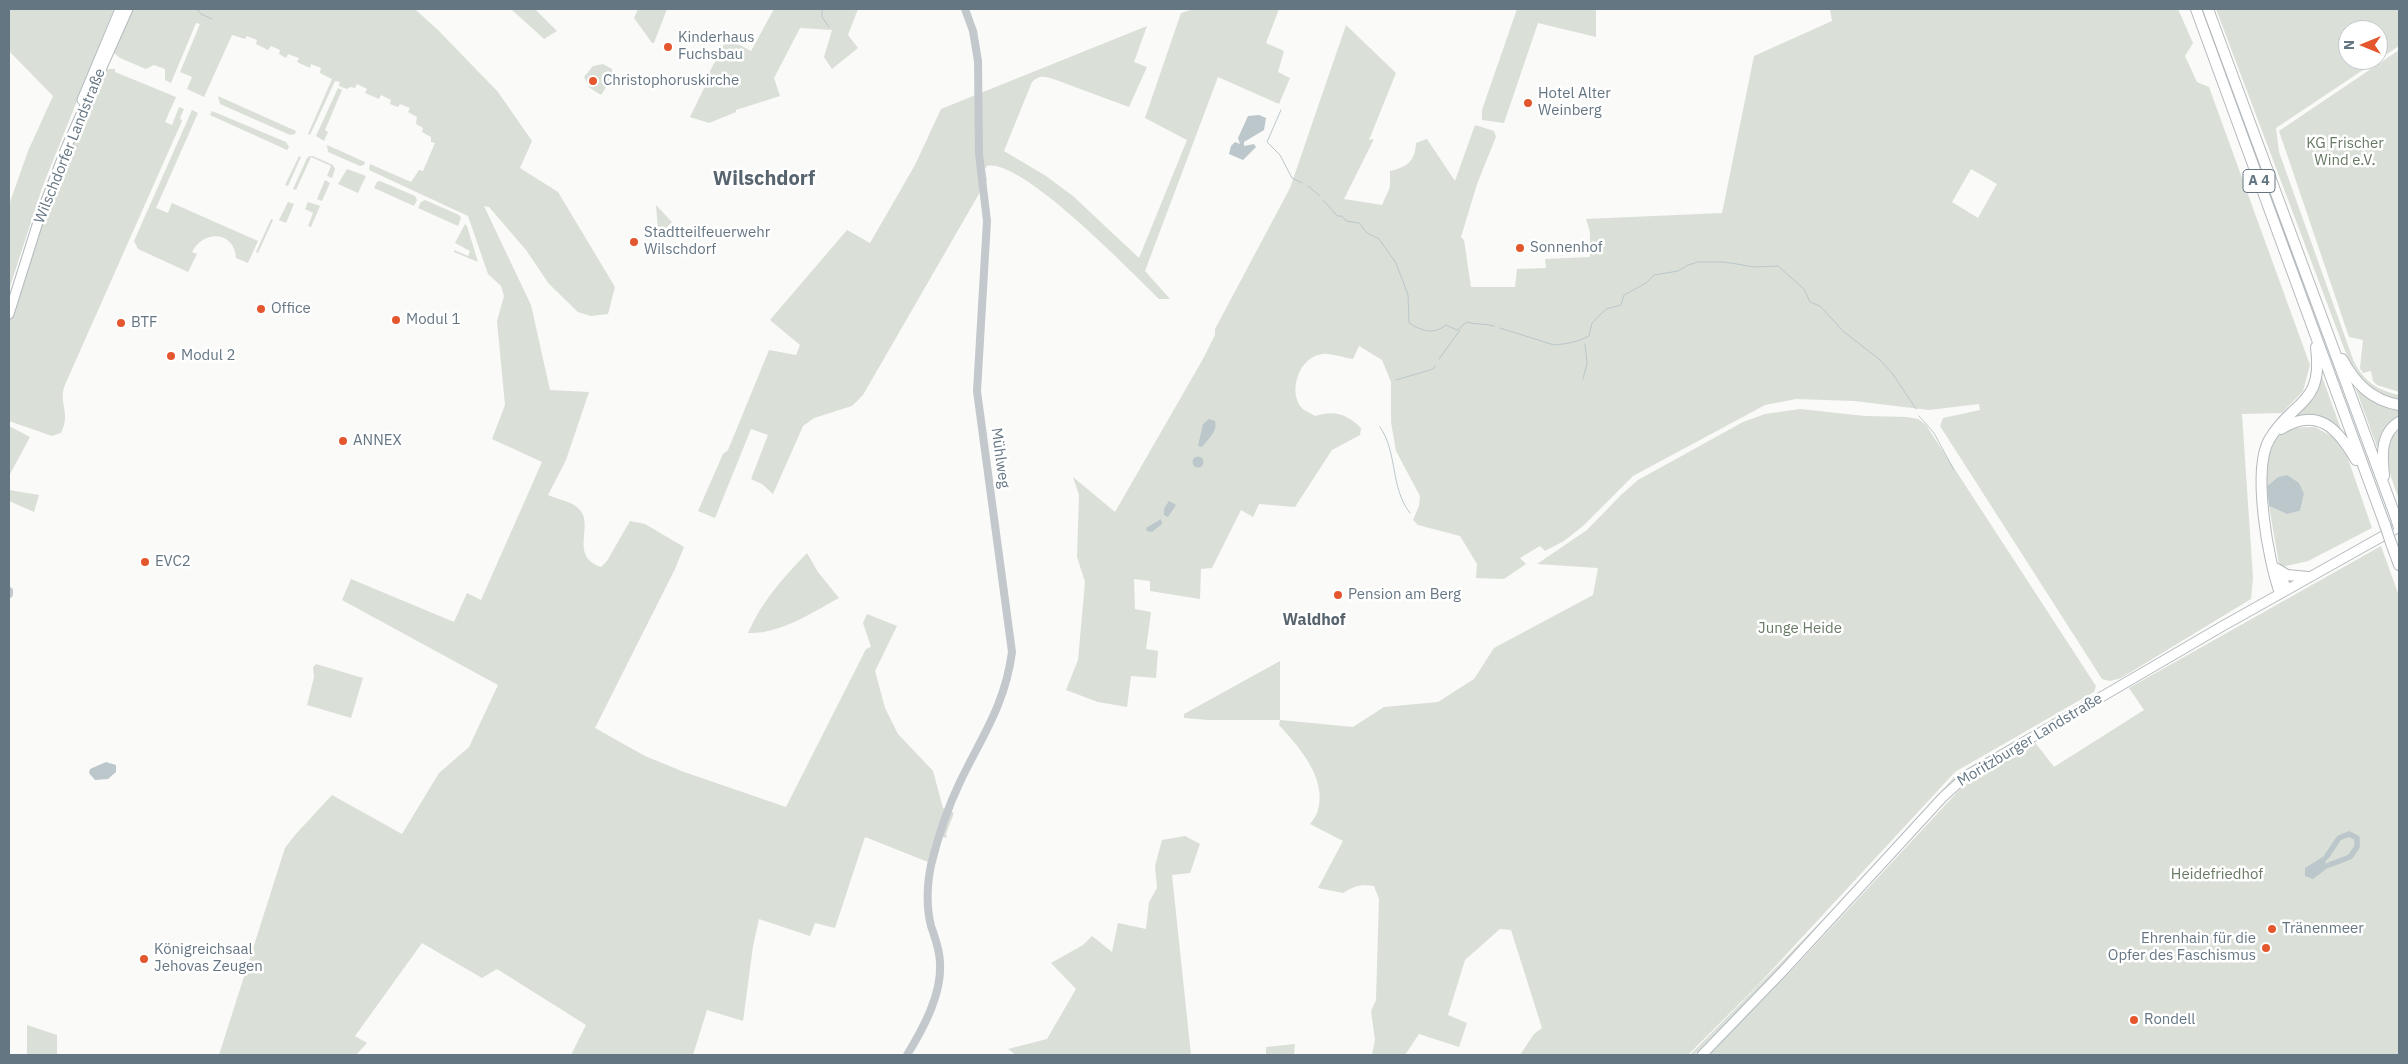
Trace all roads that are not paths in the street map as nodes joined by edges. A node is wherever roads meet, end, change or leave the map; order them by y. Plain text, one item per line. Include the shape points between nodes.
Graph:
1 (120, 9) edge
2 (128, 9) edge
3 (965, 9) edge
4 (2196, 9) edge
5 (2208, 9) edge
6 (9, 300) edge
7 (9, 314) edge
8 (2314, 331) junction
9 (2328, 335) junction
10 (2399, 405) edge
11 (2399, 422) edge
12 (2274, 434) junction
13 (2371, 488) junction
14 (2386, 494) junction
15 (2398, 524) edge
16 (2267, 529) junction
17 (2399, 565) edge
18 (2277, 569) junction
19 (2308, 577) junction
20 (2283, 591) junction
21 (907, 1055) edge
22 (1702, 1055) edge

1 - 6 main road, Wilschdorfer Landstraße via 46,188
2 - 7 main road, Wilschdorfer Landstraße via 63,157
3 - 21 street, Mühlweg via 976,44 979,154 987,221 977,391 1012,652 1002,699 946,814 931,866 928,907 940,963 939,974 926,1020
4 - 8 highway, A 4
5 - 9 highway, A 4
8 - 12 highway via 2317,369 2314,386 2305,402
8 - 13 highway, A 4
9 - 10 highway via 2360,385 2380,400
9 - 14 highway, A 4
11 - 14 highway via 2388,434 2383,447
12 - 13 highway via 2302,420 2325,424 2341,436
12 - 16 highway via 2264,450 2261,472
13 - 17 highway, A 4, bridge
14 - 15 highway, A 4
15 - 19 main road, Moritzburger Landstraße
16 - 18 highway
16 - 20 highway via 2270,563
18 - 19 highway via 2287,575
18 - 20 highway
19 - 20 main road, Moritzburger Landstraße
20 - 22 main road, Moritzburger Landstraße via 1957,783

